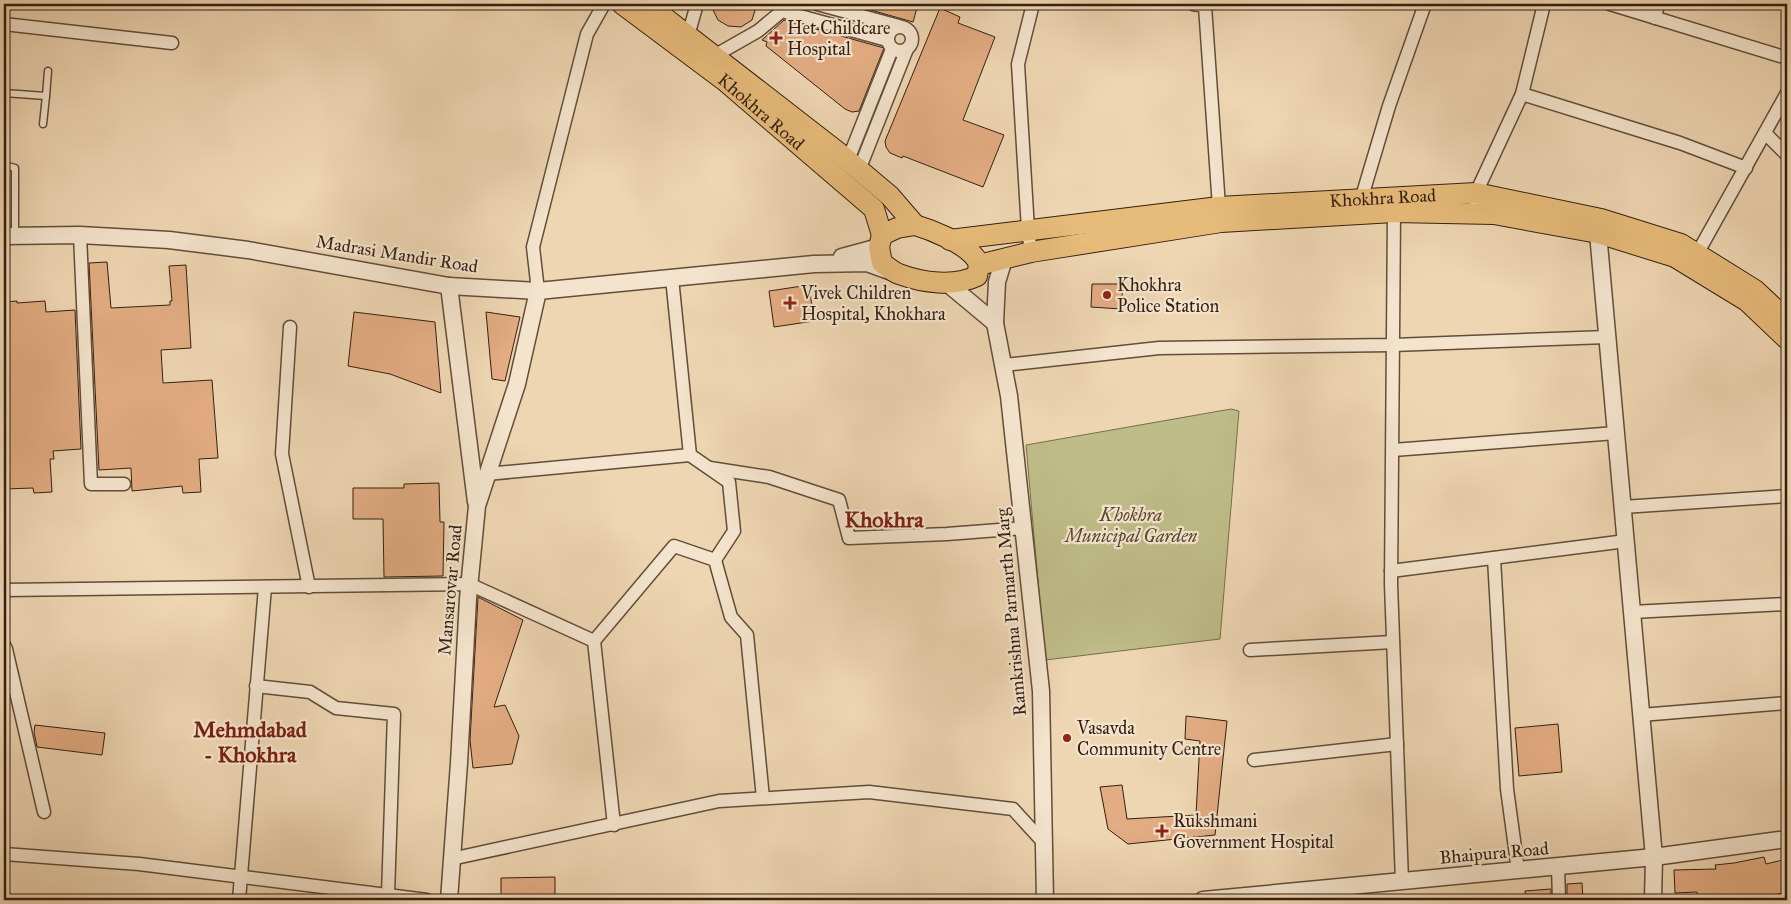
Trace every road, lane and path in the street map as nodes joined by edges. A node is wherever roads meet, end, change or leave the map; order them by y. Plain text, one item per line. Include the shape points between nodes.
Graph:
1 (604, 4) edge
2 (622, 4) edge
3 (646, 4) edge
4 (697, 4) edge
5 (817, 4) edge
6 (1033, 4) edge
7 (1194, 4) edge
8 (1425, 4) edge
9 (1544, 4) edge
10 (1610, 4) edge
11 (1658, 4) edge
12 (1655, 18) junction
13 (4, 24) edge
14 (899, 26) junction
15 (688, 36) junction
16 (172, 43) dead end
17 (890, 44) junction
18 (907, 49) junction
19 (714, 56) junction
20 (1787, 58) edge
21 (48, 71) dead end
22 (1787, 93) edge
23 (4, 94) edge
24 (1522, 94) junction
25 (46, 96) junction
26 (44, 124) dead end
27 (1765, 133) junction
28 (1787, 154) edge
29 (4, 165) edge
30 (854, 165) junction
31 (1746, 168) junction
32 (1476, 193) junction
33 (1361, 200) junction
34 (1219, 207) junction
35 (1394, 212) junction
36 (1475, 214) junction
37 (915, 225) junction
38 (1028, 230) junction
39 (1598, 233) junction
40 (80, 235) junction
41 (10, 236) edge
42 (950, 240) junction
43 (880, 241) junction
44 (1031, 252) junction
45 (1697, 254) junction
46 (1004, 259) junction
47 (814, 264) junction
48 (980, 265) junction
49 (897, 274) junction
50 (672, 278) junction
51 (947, 283) junction
52 (449, 286) junction
53 (538, 291) junction
54 (1787, 320) edge
55 (995, 322) junction
56 (290, 327) dead end
57 (1607, 337) junction
58 (1787, 339) edge
59 (1394, 345) junction
60 (1004, 366) junction
61 (1616, 433) junction
62 (1393, 450) junction
63 (690, 455) junction
64 (710, 468) junction
65 (488, 474) junction
66 (124, 484) dead end
67 (1787, 496) edge
68 (477, 506) junction
69 (1623, 507) junction
70 (1024, 528) junction
71 (1626, 541) junction
72 (1494, 558) junction
73 (715, 560) junction
74 (1391, 571) junction
75 (469, 584) junction
76 (309, 586) junction
77 (264, 587) junction
78 (4, 590) edge
79 (1787, 604) edge
80 (1632, 612) junction
81 (594, 641) junction
82 (1393, 642) junction
83 (4, 645) edge
84 (1250, 650) dead end
85 (256, 686) junction
86 (1787, 703) edge
87 (1642, 715) junction
88 (1397, 744) junction
89 (1254, 760) dead end
90 (763, 798) junction
91 (44, 812) dead end
92 (614, 825) junction
93 (1787, 839) edge
94 (1044, 844) junction
95 (4, 854) edge
96 (1654, 857) junction
97 (451, 859) junction
98 (1558, 866) junction
99 (1518, 870) junction
100 (241, 876) junction
101 (1402, 881) junction
102 (388, 895) junction
103 (239, 900) edge
104 (427, 900) edge
105 (449, 900) edge
106 (1045, 900) edge
107 (1203, 900) edge
108 (1559, 900) edge
109 (1653, 900) edge

1 - 53 street via 587,34 533,247
2 - 43 main road, Khokhra Road via 725,81 874,209
3 - 15 main road, Khokhra Road
4 - 15 street
5 - 14 street
6 - 38 street via 1018,64
7 - 34 street via 1205,6
8 - 33 street via 1389,106
9 - 24 street
10 - 12 street
11 - 12 street
12 - 20 street
13 - 16 street
14 - 17 street via 891,30
14 - 18 street via 911,33 912,42
15 - 19 main road, Khokhra Road
17 - 18 street via 897,51
17 - 19 street via 782,11 758,31
17 - 30 street
18 - 30 street
19 - 30 main road, Khokhra Road
21 - 25 lane
22 - 27 street
23 - 25 lane
24 - 31 street via 1680,143
24 - 32 street
25 - 26 lane
27 - 28 street
27 - 31 street
29 - 41 lane via 15,168
30 - 37 main road, Khokhra Road via 890,196
31 - 45 street
32 - 33 main road, Khokhra Road
32 - 36 street
32 - 45 main road, Khokhra Road via 1601,219 1681,244
33 - 34 main road, Khokhra Road
34 - 38 main road, Khokhra Road
35 - 36 main road, Khokhra Road
35 - 44 main road, Khokhra Road via 1221,222
35 - 59 street
36 - 39 main road, Khokhra Road via 1494,214
37 - 42 main road
37 - 43 main road via 897,228
38 - 42 main road, Khokhra Road
38 - 44 street
39 - 57 street
39 - 58 main road, Khokhra Road via 1675,257 1746,301
40 - 41 street, Madrasi Mandir Road
40 - 52 street, Madrasi Mandir Road via 200,243
40 - 66 street via 91,484
42 - 48 main road via 973,255
43 - 47 street
43 - 49 main road, Khokhra Road via 882,263
44 - 46 main road, Khokhra Road
45 - 54 main road, Khokhra Road via 1755,290
46 - 48 main road, Khokhra Road
46 - 55 street, Ramkrishna Parmarth Marg via 998,282
47 - 49 street via 867,262
47 - 50 street, Madrasi Mandir Road
48 - 51 main road via 978,276
49 - 51 main road
50 - 53 street, Madrasi Mandir Road
50 - 63 street
51 - 55 street
52 - 53 street, Madrasi Mandir Road
52 - 68 street
53 - 65 street, Mansarovar Road via 517,384
55 - 60 street, Ramkrishna Parmarth Marg
56 - 76 street via 282,454
57 - 59 street
57 - 61 street
59 - 60 street via 1159,348
59 - 62 street
60 - 70 street, Ramkrishna Parmarth Marg
61 - 62 street
61 - 69 street
62 - 74 street
63 - 64 street
63 - 65 street
64 - 70 street via 769,477 839,500 849,538
64 - 73 street via 730,482 734,531
65 - 68 street, Mansarovar Road
67 - 69 street
68 - 75 street, Mansarovar Road
69 - 71 street
70 - 94 street, Ramkrishna Parmarth Marg via 1041,691
71 - 72 street
71 - 80 street
72 - 74 street
72 - 99 street via 1507,789
73 - 81 street via 674,546
73 - 90 street via 731,617 747,635
74 - 82 street
75 - 76 street
75 - 81 street
75 - 97 street, Mansarovar Road
76 - 77 street
77 - 78 street
77 - 85 street
79 - 80 street
80 - 87 street
81 - 92 street
82 - 84 street
82 - 88 street
83 - 91 street
85 - 100 street
85 - 102 street via 310,692 336,708 394,714
86 - 87 street
87 - 96 street
88 - 89 street
88 - 101 street
90 - 92 street via 719,801
90 - 94 street via 870,792 1013,809
92 - 97 street
93 - 96 street, Bhaipura Road
94 - 106 street, Ramkrishna Parmarth Marg
95 - 100 street via 139,864
96 - 98 street, Bhaipura Road
96 - 109 street
97 - 105 street, Mansarovar Road
98 - 99 street, Bhaipura Road
98 - 108 street
99 - 101 street, Bhaipura Road
100 - 102 street
100 - 103 street
101 - 107 street, Bhaipura Road
102 - 104 street

